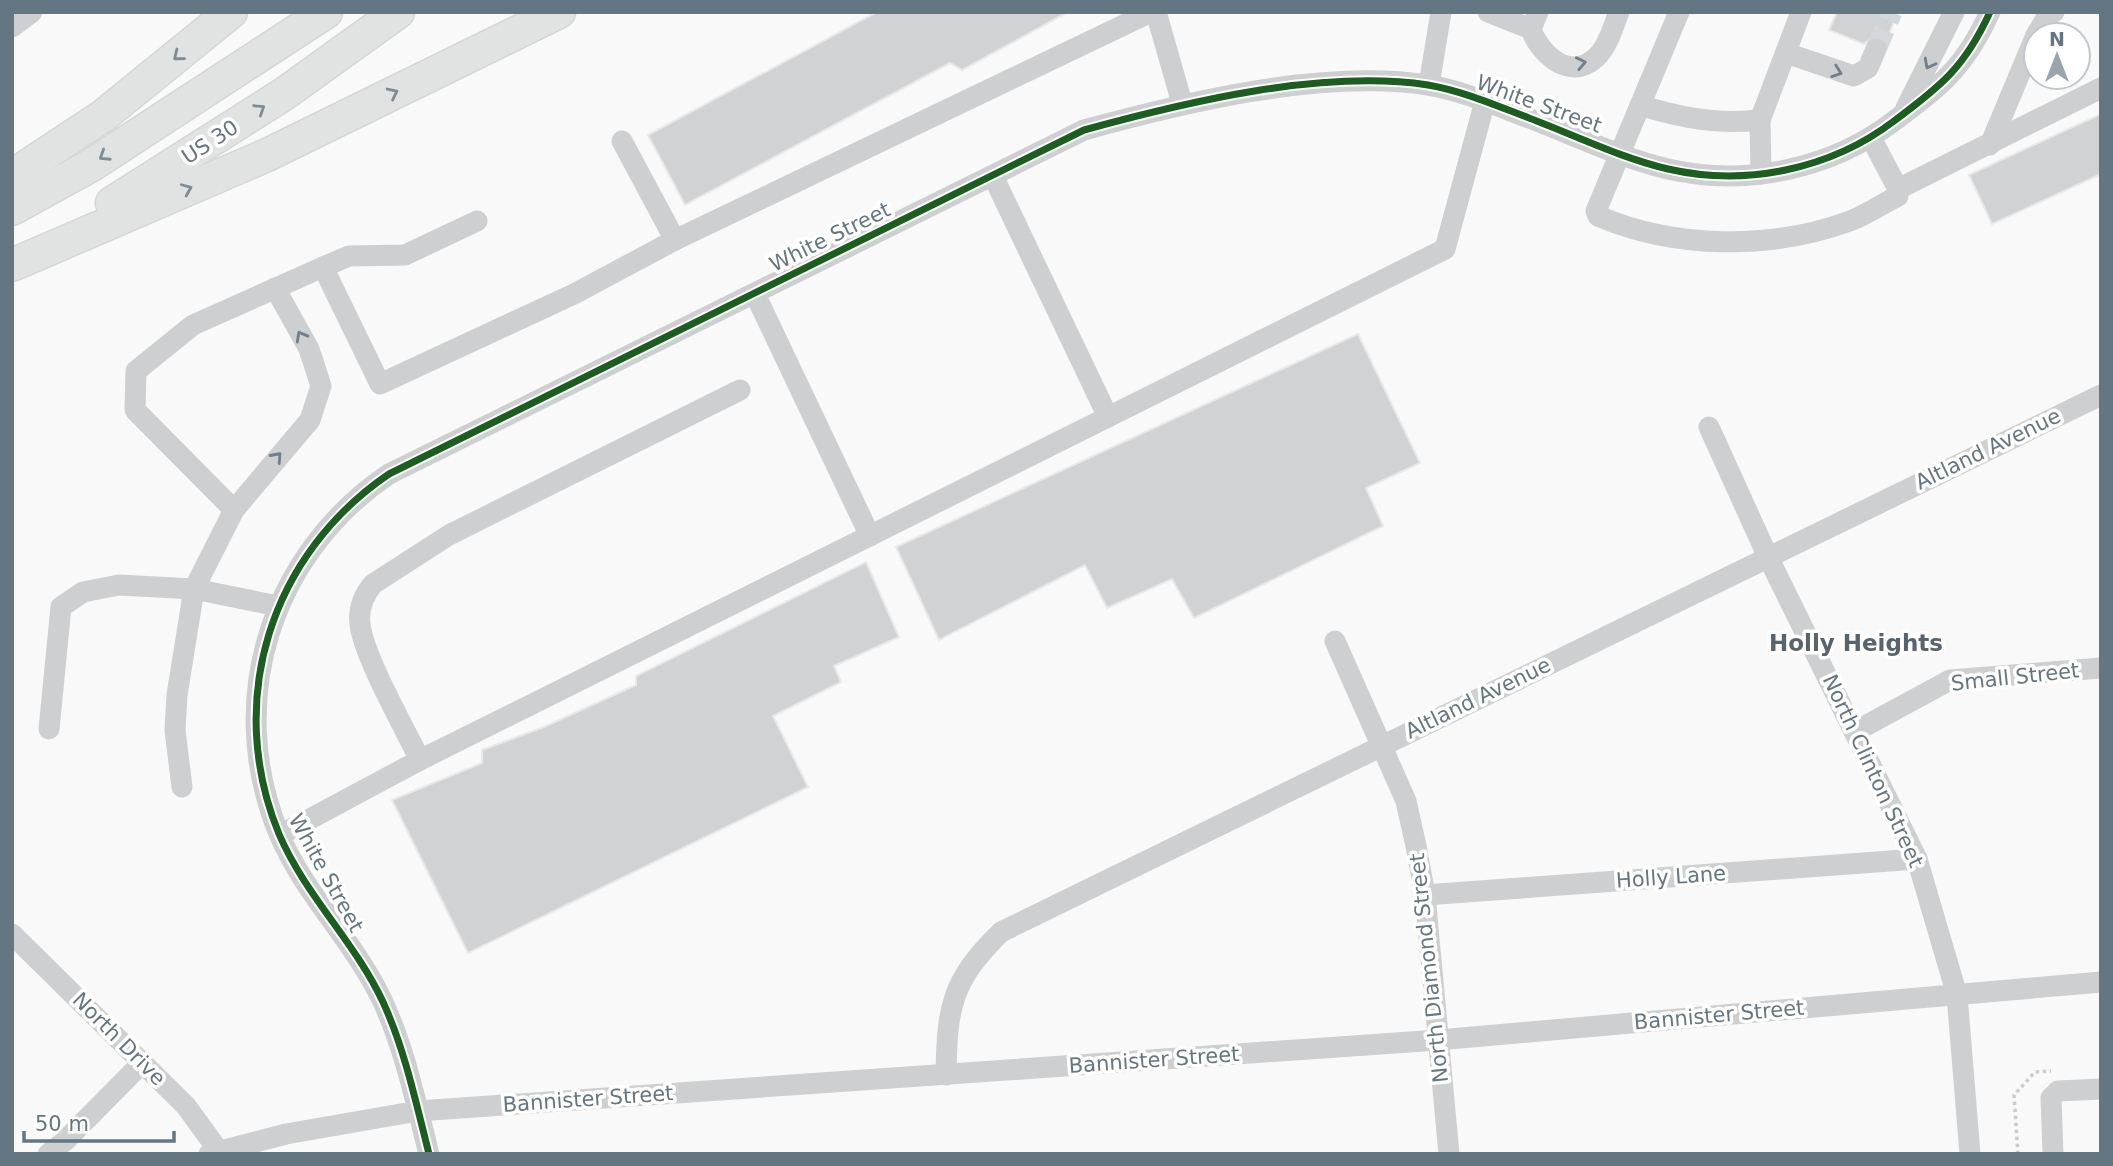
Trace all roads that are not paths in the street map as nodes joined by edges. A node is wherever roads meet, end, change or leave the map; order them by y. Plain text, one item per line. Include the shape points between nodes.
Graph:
1 (32, 12) edge
2 (231, 12) edge
3 (326, 12) edge
4 (398, 12) edge
5 (559, 12) edge
6 (1154, 12) edge
7 (1441, 12) edge
8 (1488, 12) edge
9 (1619, 12) edge
10 (1679, 12) edge
11 (1801, 12) edge
12 (1954, 12) edge
13 (1990, 12) edge
14 (1535, 21) edge
15 (12, 27) edge
16 (1876, 49) tunnel mouth
17 (1786, 53) junction
18 (2022, 68) edge
19 (1429, 85) junction
20 (2101, 89) edge
21 (1485, 101) junction
22 (1182, 103) junction
23 (1640, 105) junction
24 (1902, 116) junction
25 (1760, 120) junction
26 (1871, 138) junction
27 (622, 141) dead end
28 (1990, 145) junction
29 (1620, 152) junction
30 (1762, 174) junction
31 (12, 176) edge
32 (993, 176) junction
33 (1898, 189) junction
34 (12, 209) edge
35 (477, 221) dead end
36 (675, 240) junction
37 (12, 256) edge
38 (12, 265) edge
39 (323, 267) junction
40 (275, 288) junction
41 (755, 293) junction
42 (740, 390) dead end
43 (2101, 395) edge
44 (1108, 417) junction
45 (1709, 427) dead end
46 (234, 510) junction
47 (870, 536) junction
48 (1768, 555) junction
49 (194, 589) junction
50 (278, 606) junction
51 (1335, 641) dead end
52 (2101, 668) edge
53 (50, 729) dead end
54 (1856, 731) junction
55 (1381, 746) junction
56 (420, 760) junction
57 (182, 788) dead end
58 (280, 835) junction
59 (1917, 859) junction
60 (1425, 895) junction
61 (12, 934) edge
62 (2101, 982) edge
63 (1957, 995) junction
64 (1438, 1040) junction
65 (142, 1063) junction
66 (946, 1075) junction
67 (2101, 1089) edge
68 (418, 1111) junction
69 (214, 1152) edge
70 (48, 1154) edge
71 (429, 1154) edge
72 (1449, 1154) edge
73 (1970, 1154) edge
74 (2053, 1154) edge

1 - 15 street
2 -> 31 highway via 103,116
3 -> 34 highway via 89,166
37 -> 4 highway, US 30 / US 30 via 139,188 284,94
38 -> 5 highway via 267,155
6 - 22 street
6 - 36 street
7 - 19 street
8 - 14 street
14 -> 9 street via 1543,53 1572,66 1583,65 1602,50
10 - 23 street
11 - 17 street
12 -> 24 street, White Street
13 - 24 street, White Street via 1974,49 1946,80
17 -> 16 street via 1854,76 1868,68
17 - 25 street
18 - 28 street
19 - 21 street, White Street
19 - 22 street, White Street via 1369,81
20 - 28 street
21 - 29 street, White Street
21 - 44 street via 1445,249
22 - 32 street, White Street via 1084,130
23 - 25 street via 1699,118 1741,123
23 - 29 street
24 - 26 street, White Street
25 - 30 street
26 - 30 street, White Street via 1838,155
26 - 33 street
27 - 36 street
28 - 33 street
29 - 30 street, White Street via 1667,169 1714,176
29 - 33 street via 1596,211 1598,216 1653,235 1733,242 1784,237 1851,221 1898,196
32 - 41 street, White Street
32 - 44 street
35 - 39 street via 405,255 349,256
36 - 39 street via 574,294 380,384
39 - 40 street
46 -> 40 street via 310,420 321,386 309,349
40 - 46 street via 193,325 136,371 135,410
41 - 47 street
41 - 50 street, White Street via 390,474 358,495 326,528
42 - 56 street via 449,535 373,584 360,610 363,641
43 - 48 street, Altland Avenue
44 - 47 street
45 - 48 street, North Clinton Street
46 - 49 street
47 - 56 street
48 - 54 street, North Clinton Street
48 - 55 street, Altland Avenue
49 - 50 street
49 - 53 street via 119,585 83,592 61,607
49 - 57 street via 177,695 175,730
50 - 58 street, White Street via 257,692 258,742
51 - 55 street, North Diamond Street
52 - 54 street, Small Street via 1950,680
54 - 59 street, North Clinton Street
55 - 60 street, North Diamond Street via 1406,800
55 - 66 street, Altland Avenue via 1001,932 963,976 953,998 947,1023
56 - 58 street
58 - 68 street, White Street via 381,998
59 - 60 street, Holly Lane
59 - 63 street, North Clinton Street
60 - 64 street, North Diamond Street
61 - 65 street, North Drive
62 - 63 street, Bannister Street
63 - 64 street, Bannister Street
63 - 73 street, North Clinton Street
64 - 66 street, Bannister Street
64 - 72 street, North Diamond Street
65 - 69 street, North Drive via 186,1106
65 - 70 street
66 - 68 street, Bannister Street
67 - 74 street via 2058,1091 2051,1098
68 - 69 street, Bannister Street
68 - 71 street, White Street

